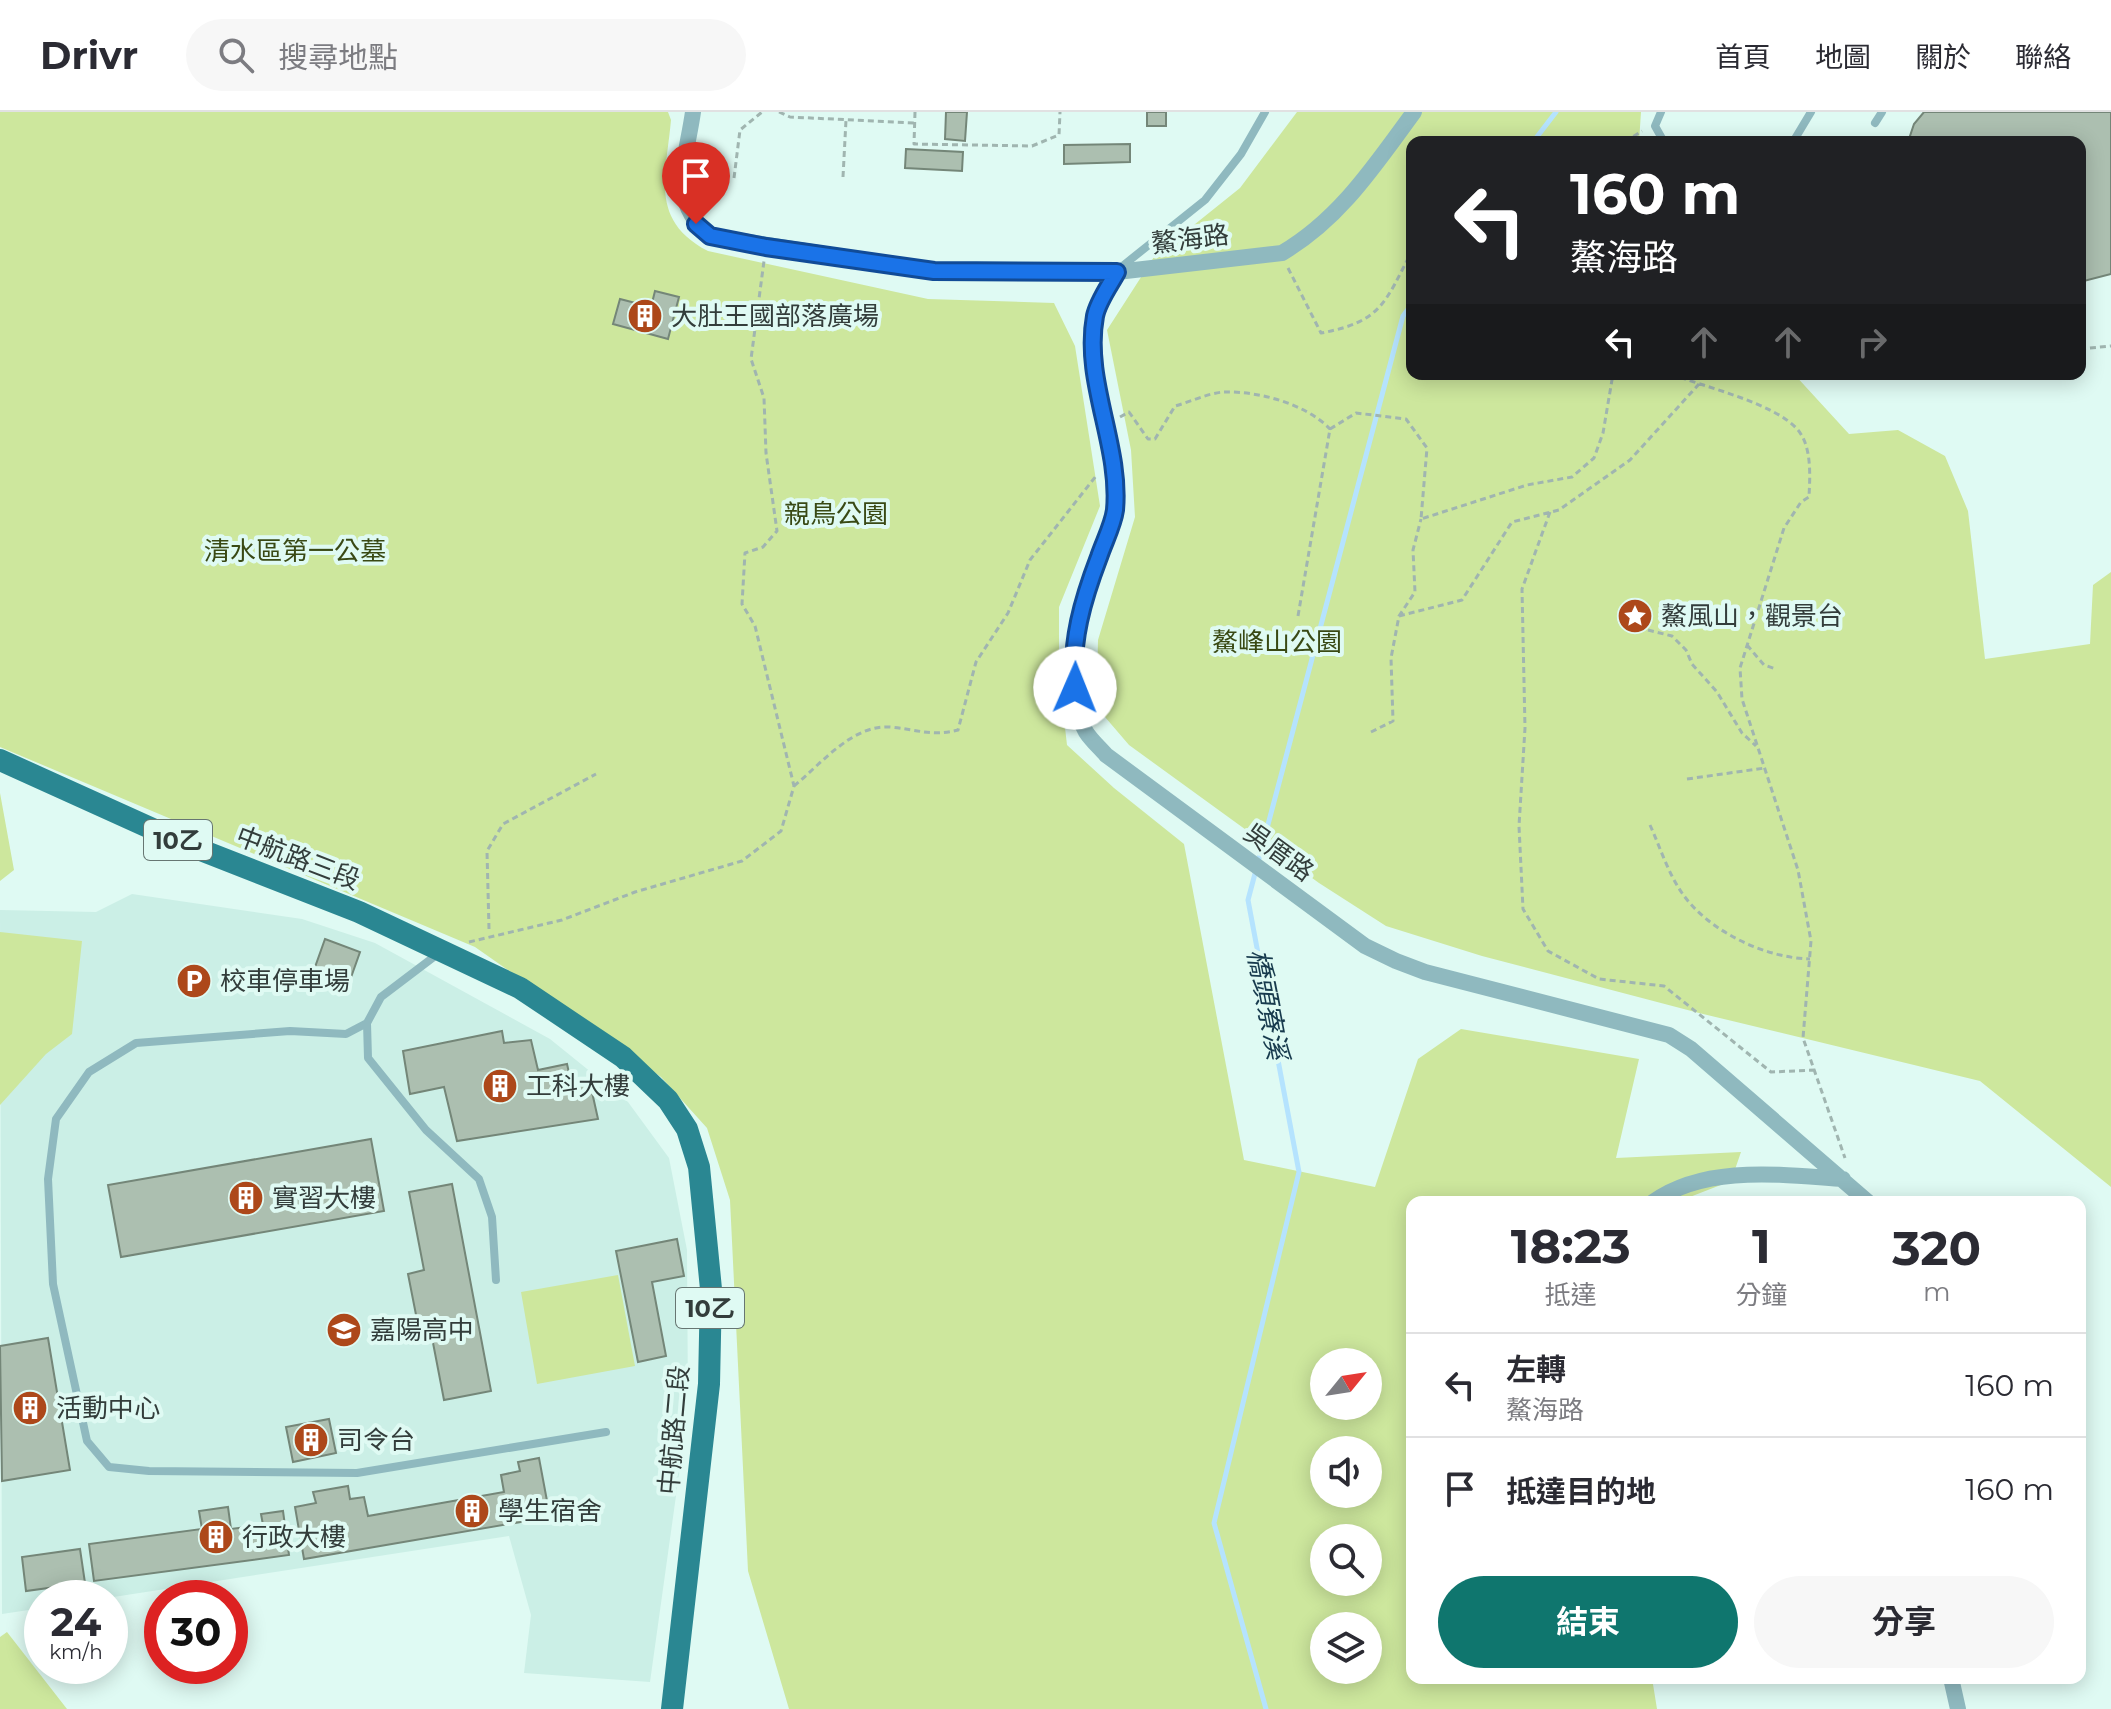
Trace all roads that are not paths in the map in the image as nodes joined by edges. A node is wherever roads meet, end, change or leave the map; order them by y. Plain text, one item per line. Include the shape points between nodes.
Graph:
1 (693, 112) edge
2 (1265, 112) edge
3 (1414, 112) edge
4 (1661, 112) edge
5 (1811, 112) edge
6 (1882, 112) edge
7 (1875, 123) dead end
8 (1661, 136) edge
9 (1797, 136) edge
10 (1117, 272) junction
11 (0, 760) edge
12 (443, 950) junction
13 (367, 1023) junction
14 (1843, 1179) junction
15 (1669, 1196) edge
16 (1861, 1196) edge
17 (496, 1280) dead end
18 (606, 1432) dead end
19 (1952, 1684) edge
20 (672, 1709) edge
21 (1958, 1709) edge

1 - 10 street, 鰲海路 via 681,199 710,236 934,271
2 - 10 lane via 1205,200
3 - 10 street, 鰲海路 via 1348,201 1282,253
4 - 8 lane via 1655,126
5 - 9 lane
6 - 7 lane
10 - 14 street, 吳厝路 via 1096,312 1093,334 1113,459 1115,512 1080,607 1073,672 1086,733 1106,755 1365,946 1425,972 1669,1035
11 - 12 main road, 中航路三段 / 10乙 via 188,845
12 - 13 lane via 381,997
12 - 20 main road, 中航路二段 / 10乙 via 520,988 623,1057 668,1100 687,1129 699,1167 711,1289 709,1384
13 - 17 lane via 368,1058 426,1130 479,1179 492,1217
13 - 18 lane via 346,1034 290,1031 136,1043 89,1072 56,1119 48,1179 53,1284 87,1441 109,1467 357,1473
14 - 15 street via 1764,1174 1710,1180
14 - 16 street, 吳厝路
19 - 21 street

